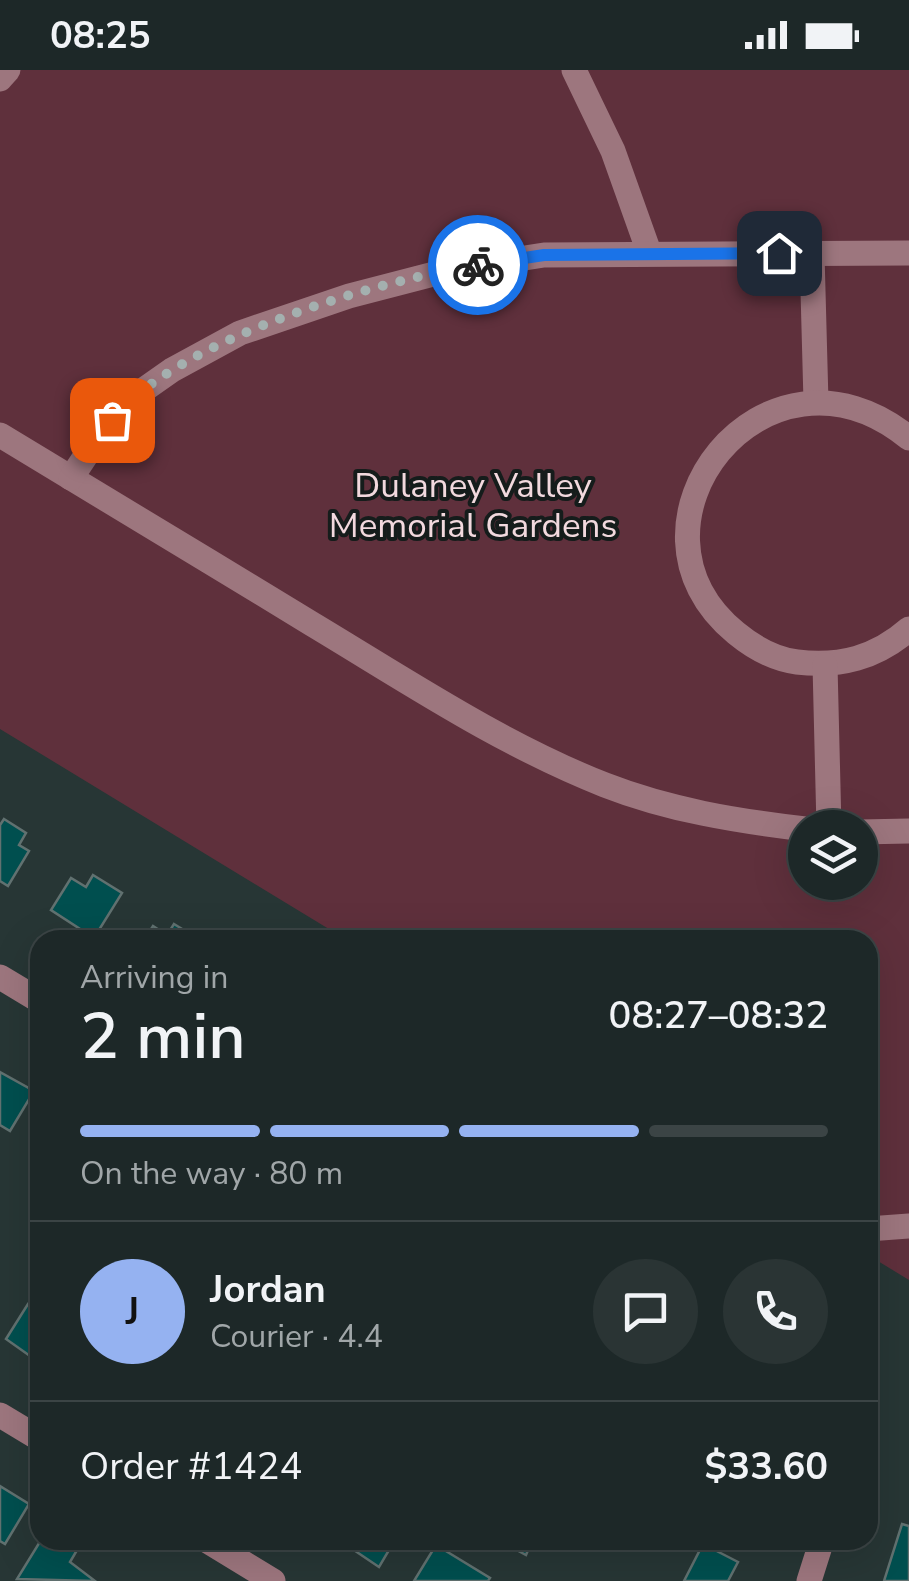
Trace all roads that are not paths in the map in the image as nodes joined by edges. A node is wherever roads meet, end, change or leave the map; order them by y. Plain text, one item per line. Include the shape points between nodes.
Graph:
1 (8, 70) edge
2 (574, 70) edge
3 (0, 78) edge
4 (649, 252) junction
5 (909, 253) edge
6 (812, 254) junction
7 (816, 402) junction
8 (0, 435) edge
9 (909, 438) edge
10 (72, 478) junction
11 (909, 629) edge
12 (825, 665) junction
13 (829, 810) edge
14 (788, 827) edge
15 (909, 831) edge
16 (878, 832) edge
17 (0, 976) edge
18 (30, 995) edge
19 (909, 1226) edge
20 (878, 1228) edge
21 (0, 1415) edge
22 (30, 1433) edge
23 (222, 1550) edge
24 (819, 1550) edge
25 (273, 1581) edge
26 (808, 1581) edge

1 - 3 street
2 - 4 street
4 - 6 street
4 - 10 street via 544,255 453,269 240,333 125,403
5 - 6 street
6 - 7 street
7 - 9 street via 857,408
7 - 12 street via 752,421 720,448 701,477 688,541 705,598 724,623 785,660
8 - 10 street
10 - 14 street via 540,756 671,806
11 - 12 street via 860,659
12 - 13 street
15 - 16 street
17 - 18 street
19 - 20 street
21 - 22 street
23 - 25 street
24 - 26 street

